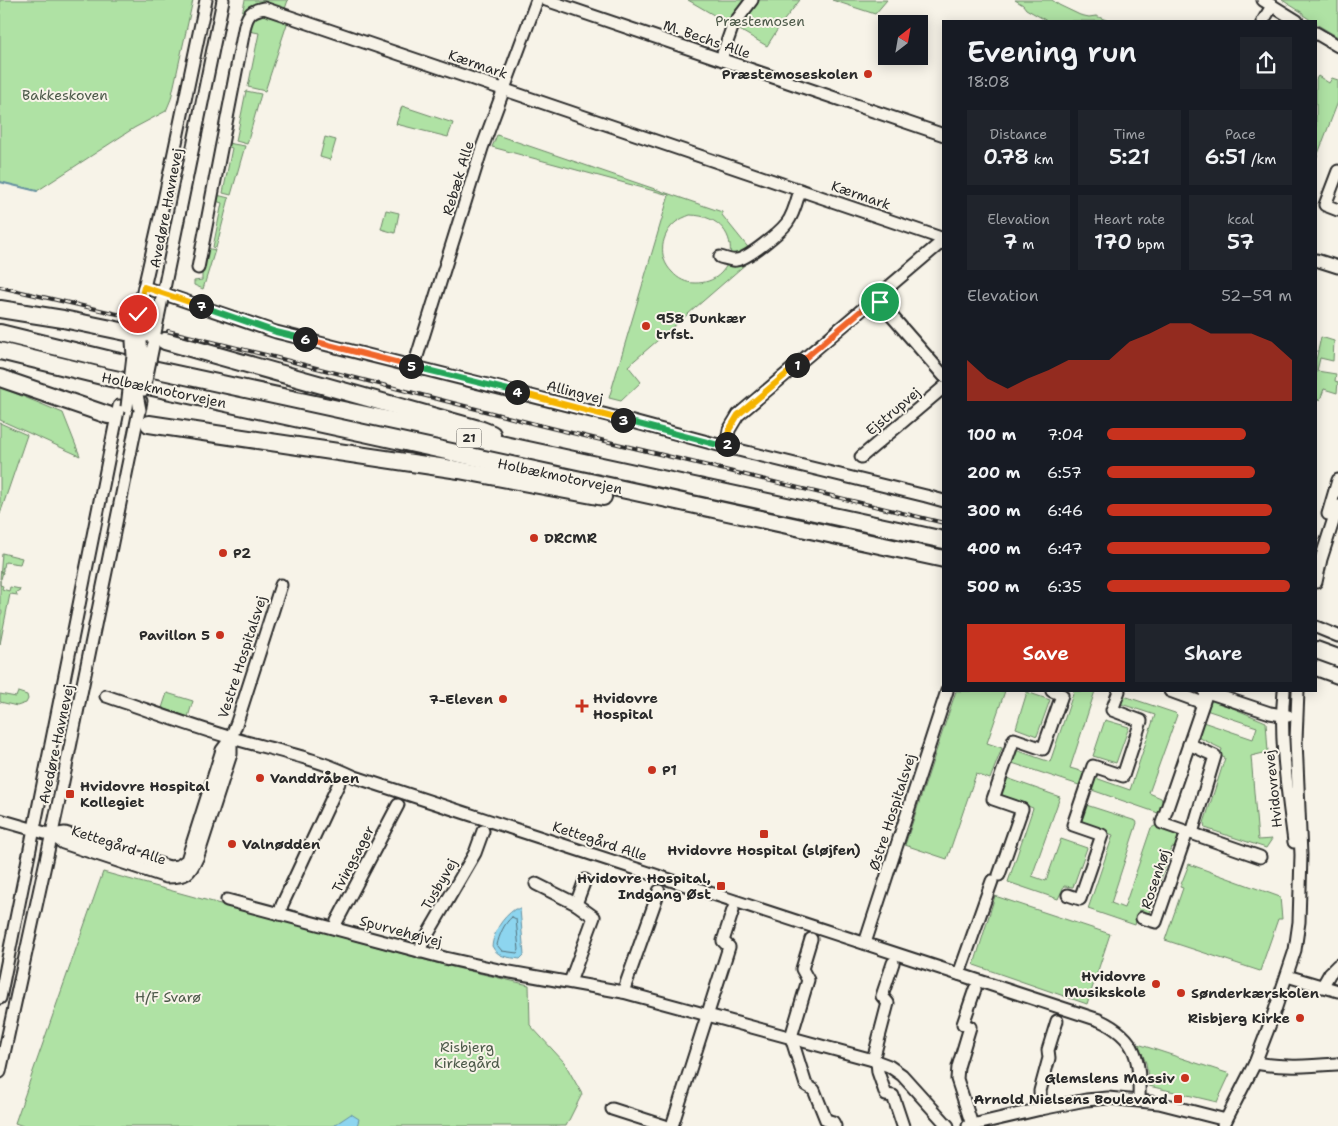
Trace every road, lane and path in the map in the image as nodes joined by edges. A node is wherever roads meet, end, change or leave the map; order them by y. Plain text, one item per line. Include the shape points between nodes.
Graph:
1 (206, 0) edge
2 (223, 0) edge
3 (536, 0) edge
4 (546, 0) edge
5 (746, 2) edge
6 (1268, 3) edge
7 (1263, 20) edge
8 (1295, 20) edge
9 (1317, 34) edge
10 (1338, 46) edge
11 (721, 59) junction
12 (503, 88) junction
13 (942, 134) edge
14 (1338, 171) edge
15 (800, 190) junction
16 (1338, 210) edge
17 (942, 238) edge
18 (942, 241) edge
19 (720, 257) dead end
20 (1317, 260) edge
21 (1338, 267) edge
22 (198, 268) dead end
23 (144, 287) junction
24 (164, 293) junction
25 (876, 298) junction
26 (0, 309) edge
27 (0, 333) edge
28 (133, 336) junction
29 (157, 340) junction
30 (0, 351) edge
31 (414, 366) junction
32 (942, 374) edge
33 (0, 378) edge
34 (941, 392) edge
35 (118, 411) junction
36 (142, 419) junction
37 (726, 447) junction
38 (530, 451) junction
39 (861, 457) dead end
40 (1338, 480) edge
41 (942, 501) edge
42 (1338, 506) edge
43 (1331, 534) edge
44 (838, 535) junction
45 (942, 540) edge
46 (1317, 550) edge
47 (942, 559) edge
48 (1317, 579) edge
49 (281, 585) dead end
50 (1317, 627) edge
51 (1338, 636) edge
52 (1317, 650) edge
53 (1338, 658) edge
54 (1317, 668) edge
55 (1338, 676) edge
56 (947, 692) edge
57 (1054, 692) edge
58 (1119, 692) edge
59 (1179, 692) edge
60 (1284, 692) edge
61 (1298, 692) edge
62 (1205, 695) edge
63 (106, 696) dead end
64 (1281, 716) junction
65 (1297, 717) junction
66 (231, 738) junction
67 (1189, 744) junction
68 (339, 783) dead end
69 (398, 805) dead end
70 (0, 820) edge
71 (33, 830) junction
72 (483, 831) dead end
73 (1189, 832) junction
74 (52, 835) junction
75 (1260, 857) dead end
76 (585, 880) dead end
77 (1299, 883) junction
78 (536, 884) dead end
79 (659, 891) dead end
80 (1068, 895) dead end
81 (227, 900) dead end
82 (576, 904) junction
83 (733, 910) dead end
84 (280, 914) junction
85 (1142, 918) dead end
86 (335, 928) junction
87 (811, 939) dead end
88 (865, 943) junction
89 (420, 952) junction
90 (893, 963) dead end
91 (1338, 965) edge
92 (959, 974) junction
93 (1287, 976) junction
94 (570, 982) junction
95 (1322, 987) junction
96 (974, 989) dead end
97 (1338, 991) edge
98 (623, 992) junction
99 (0, 998) edge
100 (707, 1014) junction
101 (1057, 1020) dead end
102 (791, 1037) junction
103 (875, 1061) junction
104 (1255, 1063) junction
105 (1338, 1064) edge
106 (0, 1072) edge
107 (1139, 1100) junction
108 (612, 1109) dead end
109 (1041, 1109) junction
110 (1225, 1123) edge
111 (658, 1125) edge
112 (970, 1125) edge
113 (672, 1126) edge
114 (836, 1126) edge
115 (903, 1126) edge
116 (948, 1126) edge

1 - 23 street, Avedøre Havnevej
2 - 24 street, Avedøre Havnevej
3 - 12 street, Rebæk Alle
4 - 11 street, M. Bechs Alle
5 - 11 street via 731,29
6 - 7 street
6 - 8 street
9 - 10 street
11 - 13 street, M. Bechs Alle
12 - 15 street, Kærmark
12 - 22 street, Kærmark via 284,14 264,8 254,10 248,15 245,26
12 - 31 street, Rebæk Alle
14 - 16 street via 1325,204
15 - 17 street, Kærmark
15 - 19 street via 791,217 778,232 743,258
18 - 25 street
20 - 21 street
23 - 24 street, Allingvej
23 - 28 street, Avedøre Havnevej, bridge
24 - 29 street, Avedøre Havnevej, bridge
24 - 31 street, Allingvej via 276,332
25 - 32 street
25 - 37 street via 738,415 729,430
26 - 28 highway via 63,319
27 - 38 highway, Holbækmotorvejen / 21
28 - 29 street
28 - 35 street, Avedøre Havnevej, bridge
28 - 36 street, bridge via 142,352 136,389
29 - 36 street, Avedøre Havnevej, bridge
29 - 38 highway via 482,430
30 - 44 highway, Holbækmotorvejen / 21 via 106,378
31 - 37 street, Allingvej
33 - 35 highway
34 - 39 street, Ejstrupvej
35 - 36 street via 127,411
35 - 71 street, Avedøre Havnevej
36 - 44 highway via 459,470 795,533
36 - 74 street, Avedøre Havnevej
37 - 41 street, Allingvej
38 - 45 highway, Holbækmotorvejen / 21
40 - 43 street
42 - 43 street
43 - 46 street
43 - 48 street
44 - 47 highway, Holbækmotorvejen / 21
49 - 66 street, Vestre Hospitalsvej
50 - 51 street
52 - 53 highway
54 - 55 main road
56 - 88 street, Østre Hospitalsvej
57 - 92 street via 1062,695 1043,749 1014,739 993,799 1022,809
58 - 80 street via 1112,710 1142,721 1123,776 1093,766 1073,825 1102,835 1080,899
59 - 62 street
60 - 64 street, Hvidovrevej
61 - 65 street, Hvidovrevej
62 - 64 street
62 - 67 street
63 - 66 street, Kettegård Alle
64 - 65 street
64 - 77 street, Hvidovrevej
65 - 77 street, Hvidovrevej
66 - 74 street, Kettegård Alle via 231,754 198,856 192,870 185,875 166,877 63,843
66 - 88 street, Kettegård Alle via 330,765 355,777
67 - 73 street, Rosenhøj via 1215,756
67 - 73 street via 1162,823
68 - 84 street
69 - 86 street, Tvingsager
70 - 71 street, Kettegård Alle
71 - 74 street, Kettegård Alle
71 - 99 street, Avedøre Havnevej
72 - 89 street, Tusbyvej via 475,853
73 - 75 street
73 - 85 street, Rosenhøj via 1156,922
74 - 106 street, Avedøre Havnevej
76 - 82 street
77 - 93 street, Hvidovrevej via 1299,922
78 - 82 street
79 - 98 street
81 - 84 street, Spurvehøjvej
82 - 94 street via 594,917
83 - 100 street via 723,941 729,947
84 - 86 street, Spurvehøjvej
86 - 89 street, Spurvehøjvej
87 - 102 street via 802,969 808,980
88 - 92 street, Kettegård Alle
89 - 94 street, Spurvehøjvej
90 - 103 street via 882,996 888,1002
91 - 95 street
92 - 107 street, Kettegård Alle via 1112,1026 1125,1036 1137,1060
93 - 95 street
93 - 104 street, Hvidovrevej
94 - 98 street, Spurvehøjvej
95 - 97 street
96 - 112 street via 963,1024 970,1027 957,1079
98 - 100 street, Spurvehøjvej
100 - 102 street, Spurvehøjvej
100 - 113 street
101 - 109 street via 1040,1091
102 - 103 street, Spurvehøjvej
102 - 114 street via 806,1085 814,1090 826,1120
103 - 115 street via 886,1095 893,1096
103 - 116 street, Spurvehøjvej via 902,1075
104 - 105 street via 1298,1067
104 - 110 street, Hvidovrevej
107 - 109 street via 1086,1100
107 - 110 street via 1168,1105
108 - 111 street
109 - 112 street

